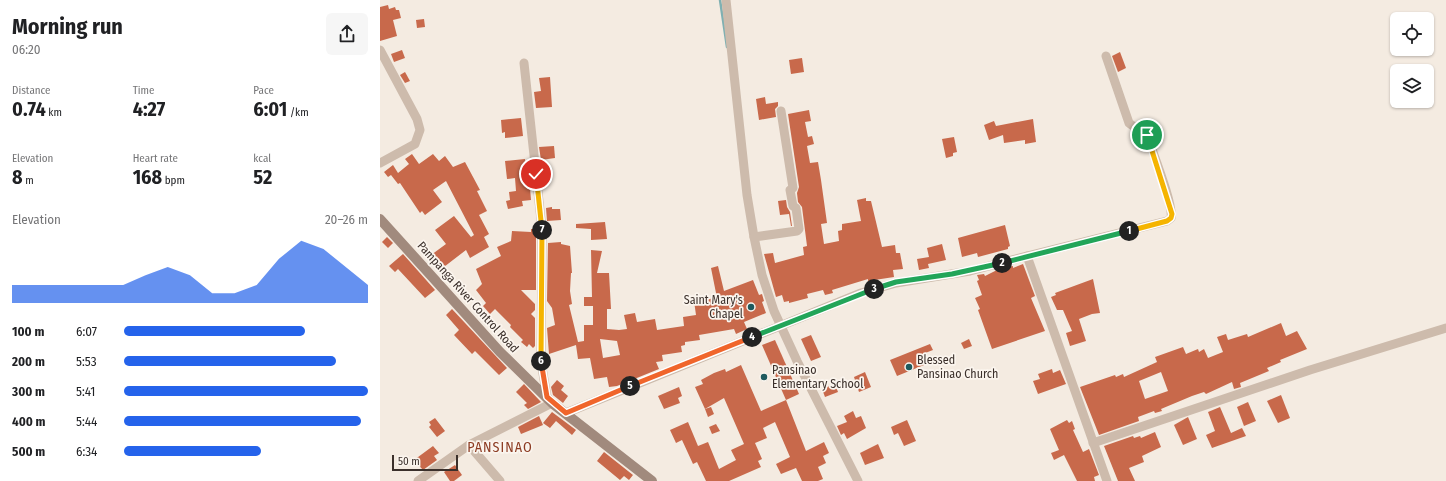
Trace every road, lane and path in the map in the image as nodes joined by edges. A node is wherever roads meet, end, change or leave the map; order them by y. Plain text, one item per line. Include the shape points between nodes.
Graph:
1 (726, 0) edge
2 (380, 50) edge
3 (1106, 56) dead end
4 (524, 63) dead end
5 (780, 111) dead end
6 (380, 163) edge
7 (380, 219) edge
8 (754, 237) junction
9 (1027, 256) junction
10 (781, 325) junction
11 (1446, 328) edge
12 (549, 400) junction
13 (566, 413) junction
14 (1093, 443) junction
15 (469, 444) junction
16 (418, 481) edge
17 (500, 481) edge
18 (652, 481) edge
19 (858, 481) edge
20 (1107, 481) edge

1 - 8 street via 742,153
2 - 6 street via 417,119 420,130 415,144
3 - 9 street via 1129,123 1135,128 1142,129 1147,135 1169,202 1171,218
4 - 12 street via 542,229 541,362
5 - 8 street via 793,188 790,190 799,229
7 - 12 main road, Pampanga River Control Road via 500,352
8 - 10 street via 768,295
9 - 10 street via 970,271 884,285
9 - 14 street
10 - 13 street
10 - 19 street
11 - 14 street via 1310,370
12 - 13 main road, Pampanga River Control Road
12 - 15 street
13 - 18 main road, Pampanga River Control Road
14 - 20 street
15 - 16 street
15 - 17 street

